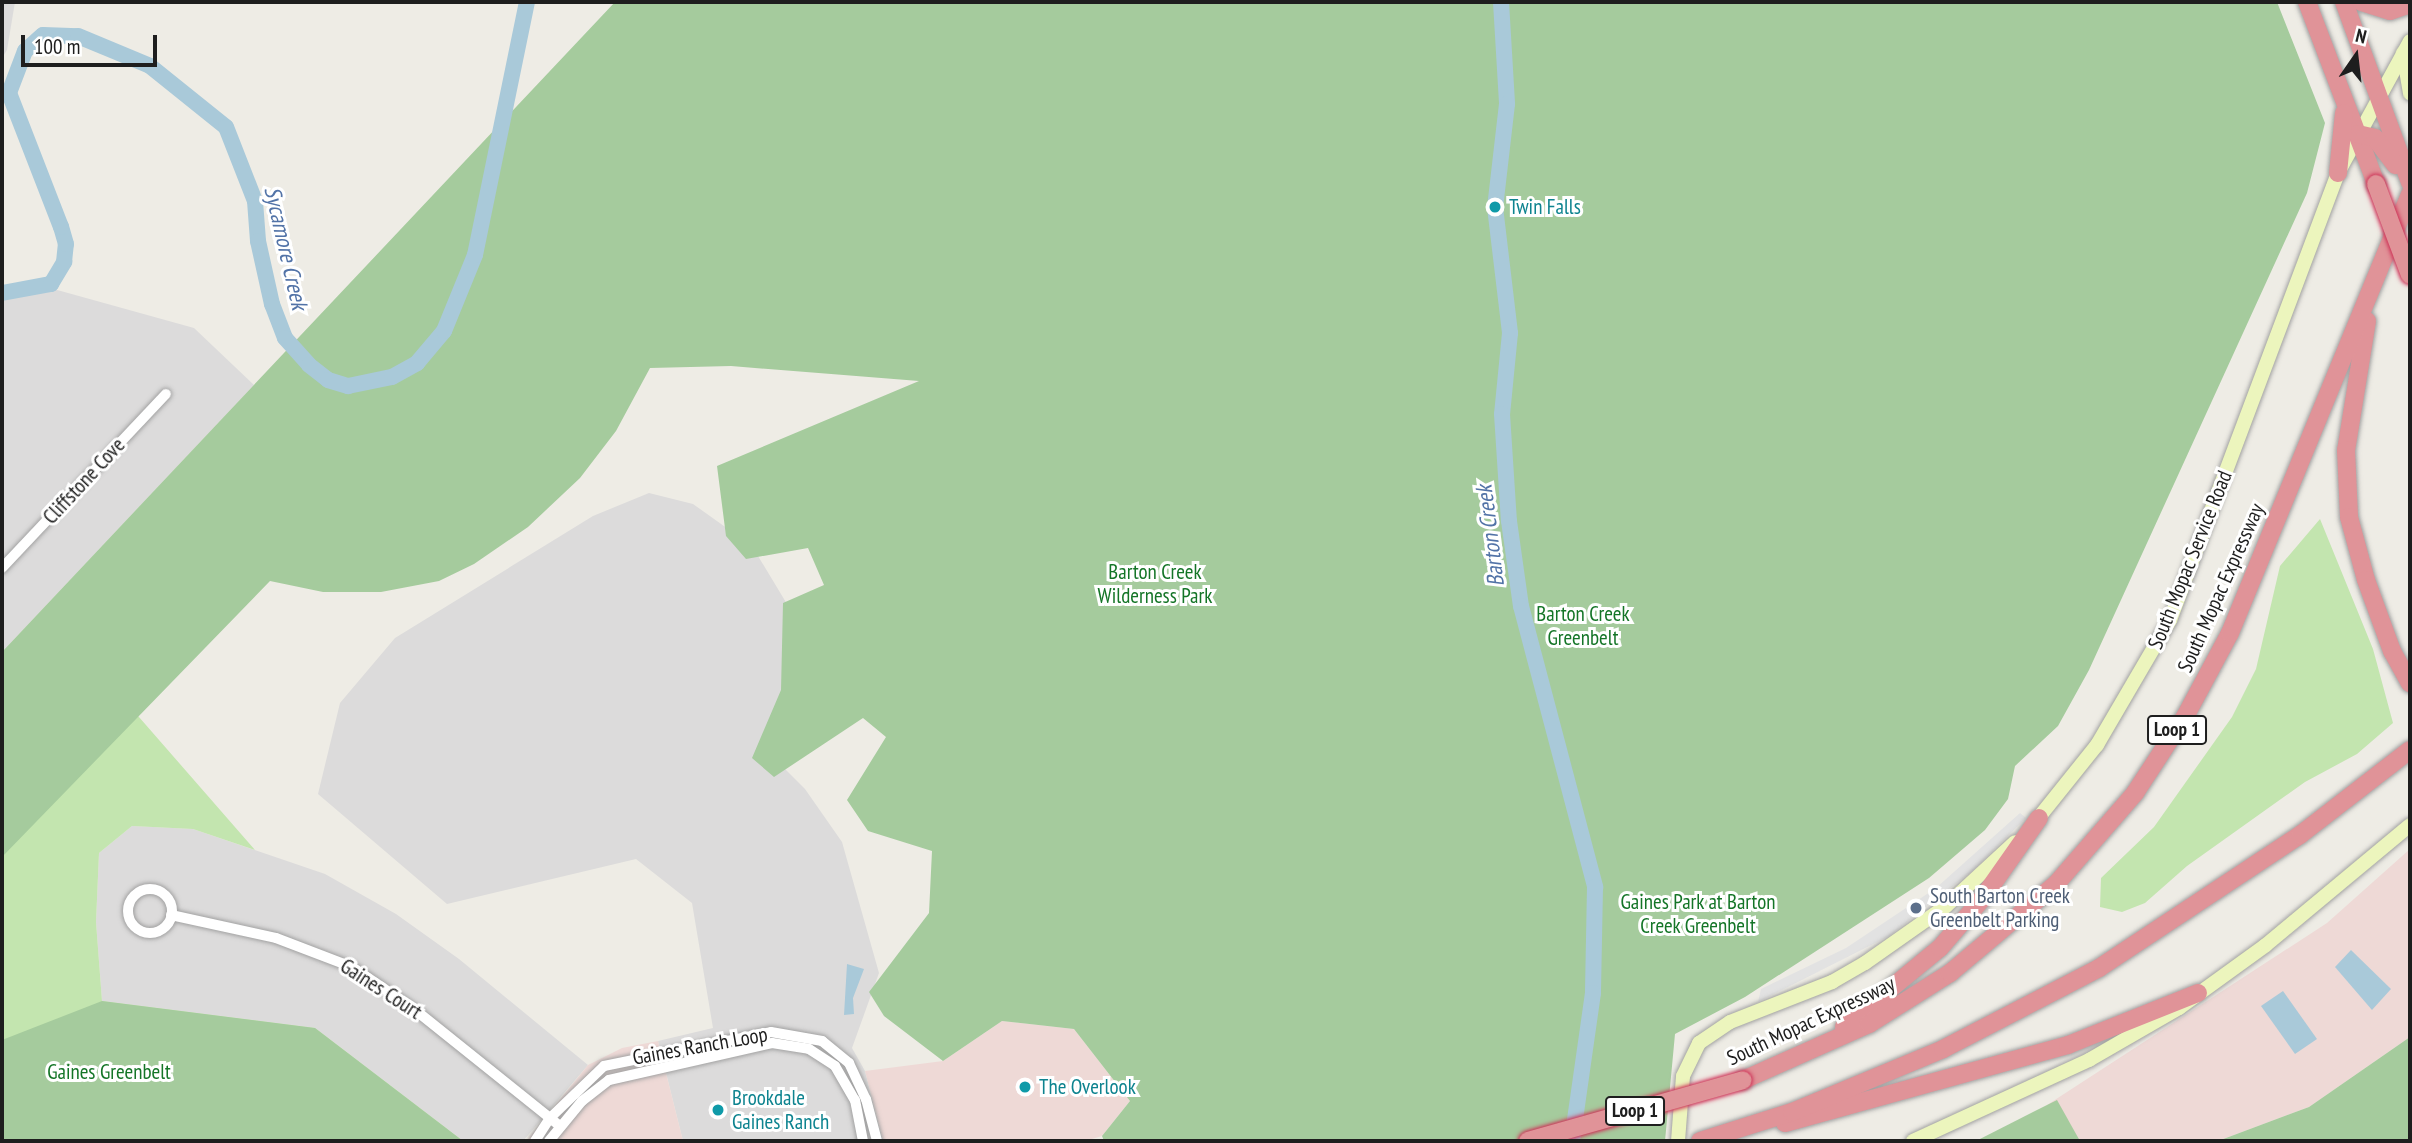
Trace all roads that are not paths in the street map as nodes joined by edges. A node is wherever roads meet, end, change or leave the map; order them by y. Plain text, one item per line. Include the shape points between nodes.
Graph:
1 (2307, 2) edge
2 (2344, 2) edge
3 (2361, 2) edge
4 (2410, 4) edge
5 (2407, 47) edge
6 (2410, 91) edge
7 (2342, 92) junction
8 (2378, 95) junction
9 (2358, 134) junction
10 (2390, 143) junction
11 (2339, 173) junction
12 (2410, 182) edge
13 (2410, 193) edge
14 (2410, 275) edge
15 (2371, 293) junction
16 (166, 394) dead end
17 (2, 568) edge
18 (2410, 683) edge
19 (2410, 750) edge
20 (2039, 818) junction
21 (2410, 825) edge
22 (171, 915) junction
23 (2197, 993) junction
24 (772, 1037) junction
25 (1824, 1042) junction
26 (550, 1118) junction
27 (1757, 1124) junction
28 (559, 1125) junction
29 (535, 1141) edge
30 (549, 1141) edge
31 (863, 1141) edge
32 (877, 1141) edge
33 (1528, 1141) edge
34 (1678, 1141) edge
35 (1700, 1141) edge
36 (1913, 1141) edge

1 - 7 highway
2 - 8 highway
3 - 4 highway via 2380,10
5 - 6 main road
5 - 8 main road, South Mopac Service Road / Loop 1
7 - 9 highway
7 - 11 highway via 2345,132
8 - 9 main road, South Mopac Service Road / Loop 1
8 - 10 highway
9 - 10 highway
9 - 11 main road, South Mopac Service Road / Loop 1
9 - 14 highway, bridge
10 - 12 highway
10 - 13 highway
11 - 20 main road, South Mopac Service Road / Loop 1 via 2170,620 2097,745
13 - 15 highway, South Mopac Expressway / Loop 1
15 - 18 highway via 2346,450 2349,517 2392,651
15 - 25 highway, South Mopac Expressway / Loop 1 via 2231,633 2163,754 2084,853 1988,944 1908,1002
16 - 17 street, Cliffstone Cove
19 - 27 highway via 2300,835 2099,968 1943,1049
20 - 25 highway via 1982,899 1940,948
20 - 34 main road, South Mopac Service Road via 1946,906 1865,963 1832,982 1730,1023 1699,1043 1683,1076
21 - 23 main road via 2266,945
22 - 22 street via 169,902 154,889 139,892 129,903 129,918 145,932 159,931
22 - 26 street, Gaines Court via 276,938 352,968 414,1009
23 - 27 highway via 2068,1045 1794,1122
23 - 36 main road via 2089,1060
24 - 26 street, Gaines Ranch Loop via 604,1066
24 - 28 street, Gaines Ranch Loop via 621,1075 597,1087
24 - 31 street, Gaines Ranch Loop via 809,1049 835,1066 855,1100
24 - 32 street, Gaines Ranch Loop via 822,1041 849,1063 866,1098
25 - 33 highway, South Mopac Expressway / Loop 1, bridge via 1743,1080
26 - 28 street, Gaines Court
26 - 29 street, Gaines Ranch Loop
27 - 35 highway
28 - 30 street, Gaines Ranch Loop

